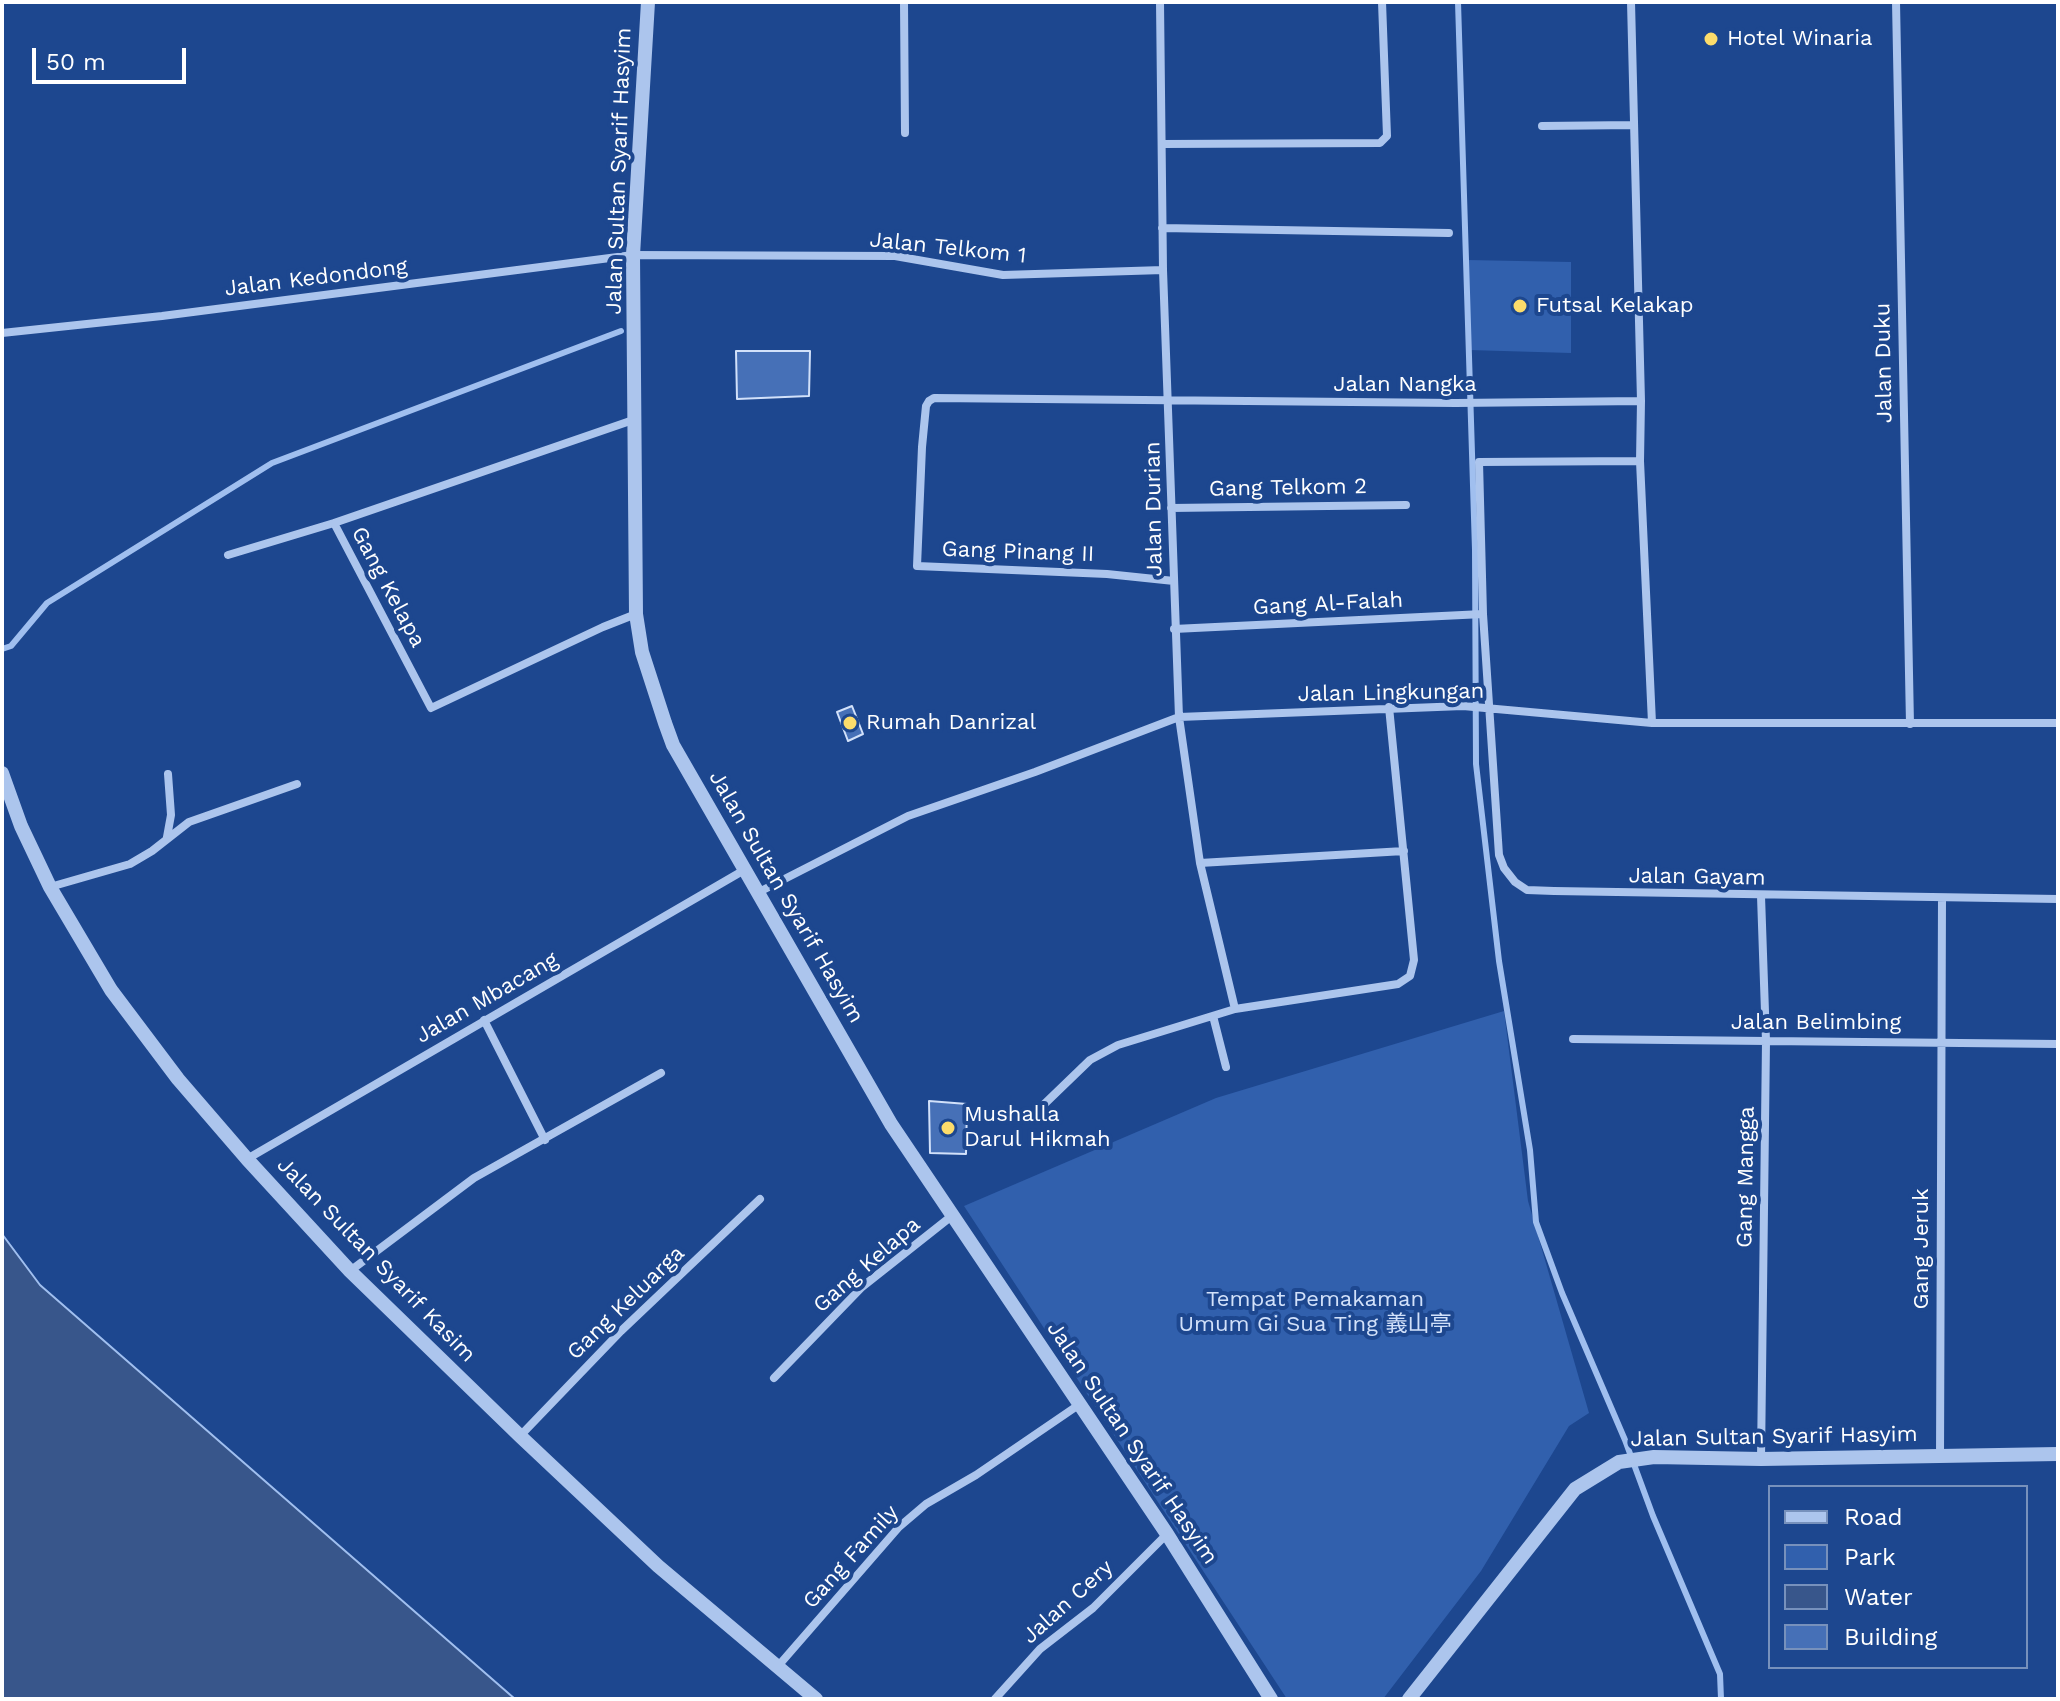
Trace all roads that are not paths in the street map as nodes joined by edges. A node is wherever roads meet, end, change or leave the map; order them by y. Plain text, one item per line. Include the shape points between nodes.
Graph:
1 (648, 2) edge
2 (904, 2) edge
3 (1160, 2) edge
4 (1382, 2) edge
5 (1631, 2) edge
6 (1896, 2) edge
7 (1634, 125) junction
8 (1542, 126) dead end
9 (905, 133) dead end
10 (1162, 144) junction
11 (1162, 228) junction
12 (1449, 233) dead end
13 (633, 255) junction
14 (1163, 270) junction
15 (2, 333) edge
16 (1106, 400) joint
17 (1641, 401) junction
18 (1169, 402) junction
19 (636, 419) junction
20 (1640, 461) junction
21 (1406, 505) dead end
22 (1171, 508) junction
23 (334, 523) junction
24 (228, 555) dead end
25 (1174, 581) junction
26 (636, 614) junction
27 (1483, 614) junction
28 (1174, 629) junction
29 (1389, 707) junction
30 (1489, 710) junction
31 (1179, 717) junction
32 (1652, 723) junction
33 (2058, 723) edge
34 (1910, 724) junction
35 (2, 773) edge
36 (168, 774) dead end
37 (297, 784) dead end
38 (167, 837) junction
39 (1404, 851) junction
40 (1200, 863) junction
41 (746, 869) junction
42 (50, 887) junction
43 (759, 892) junction
44 (1761, 896) junction
45 (1942, 898) junction
46 (2058, 899) edge
47 (1235, 1009) junction
48 (1213, 1016) junction
49 (484, 1020) junction
50 (1573, 1039) dead end
51 (1766, 1041) junction
52 (1940, 1042) junction
53 (2058, 1044) edge
54 (1226, 1067) dead end
55 (661, 1073) dead end
56 (1033, 1115) dead end
57 (545, 1140) junction
58 (247, 1159) junction
59 (760, 1199) dead end
60 (953, 1215) junction
61 (350, 1271) junction
62 (774, 1378) dead end
63 (1080, 1404) junction
64 (520, 1436) junction
65 (2058, 1454) edge
66 (1940, 1456) junction
67 (1761, 1459) junction
68 (1167, 1534) junction
69 (779, 1665) junction
70 (816, 1699) edge
71 (995, 1699) edge
72 (1271, 1699) edge
73 (1409, 1699) edge

1 - 13 street, Jalan Sultan Syarif Hasyim
2 - 9 street
3 - 10 street, Jalan Durian
4 - 10 street via 1387,136 1380,143
5 - 7 street
6 - 34 street, Jalan Duku
7 - 8 street
7 - 17 street
10 - 11 street, Jalan Durian
11 - 12 street
11 - 14 street, Jalan Durian
13 - 14 street, Jalan Telkom 1 via 895,256 1014,275
13 - 15 street, Jalan Kedondong
13 - 19 street, Jalan Sultan Syarif Hasyim
14 - 18 street, Jalan Durian
16 - 18 street, Jalan Nangka
16 - 25 street, Gang Pinang II via 929,401 917,566
17 - 18 street, Jalan Nangka
17 - 20 street
18 - 22 street, Jalan Durian
19 - 23 street, Gang Kelapa
19 - 26 street, Jalan Sultan Syarif Hasyim
20 - 27 street, Jalan Gayam via 1479,462
20 - 32 street
21 - 22 street, Gang Telkom 2
22 - 25 street, Jalan Durian
23 - 24 street
23 - 26 street, Gang Kelapa via 431,708
25 - 28 street, Jalan Durian
26 - 41 street, Jalan Sultan Syarif Hasyim via 642,652 673,745
27 - 28 street, Gang Al-Falah
27 - 30 street, Jalan Gayam
28 - 31 street, Jalan Durian
29 - 30 street, Jalan Lingkungan
29 - 31 street, Jalan Lingkungan
29 - 39 street
30 - 32 street, Jalan Lingkungan
30 - 44 street, Jalan Gayam via 1499,855 1515,882 1527,890
31 - 40 street, Jalan Durian
31 - 43 street, Jalan Lingkungan via 908,816
32 - 34 street, Jalan Lingkungan
33 - 34 street, Jalan Lingkungan
35 - 42 street, Jalan Sultan Syarif Kasim
36 - 38 street
37 - 38 street via 189,822
38 - 42 street via 130,864
39 - 40 street
39 - 47 street via 1414,960 1405,980
40 - 47 street, Jalan Durian
41 - 43 street, Jalan Sultan Syarif Hasyim
41 - 49 street, Jalan Mbacang
42 - 58 street, Jalan Sultan Syarif Kasim via 111,990
43 - 60 street, Jalan Sultan Syarif Hasyim via 891,1124
44 - 45 street, Jalan Gayam
44 - 51 street, Gang Mangga
45 - 46 street, Jalan Gayam
45 - 52 street, Gang Jeruk
47 - 48 street
48 - 54 street
48 - 56 street via 1118,1045 1090,1060
49 - 57 street
49 - 58 street, Jalan Mbacang
50 - 51 street, Jalan Belimbing
51 - 52 street, Jalan Belimbing
51 - 67 street, Gang Mangga
52 - 53 street, Jalan Belimbing
52 - 66 street, Gang Jeruk
55 - 57 street
57 - 61 street via 474,1178
58 - 61 street, Jalan Sultan Syarif Kasim
59 - 64 street, Gang Keluarga
60 - 62 street, Gang Kelapa via 862,1287
60 - 63 street, Jalan Sultan Syarif Hasyim
61 - 64 street, Jalan Sultan Syarif Kasim
63 - 68 street, Jalan Sultan Syarif Hasyim
63 - 69 street, Gang Family via 899,1527
64 - 69 street, Jalan Sultan Syarif Kasim via 658,1566
65 - 66 street, Jalan Sultan Syarif Hasyim
66 - 67 street, Jalan Sultan Syarif Hasyim
67 - 73 street, Jalan Sultan Syarif Hasyim via 1654,1457 1619,1462 1575,1489
68 - 71 street, Jalan Cery via 1093,1608 1040,1649
68 - 72 street, Jalan Sultan Syarif Hasyim
69 - 70 street, Jalan Sultan Syarif Kasim

